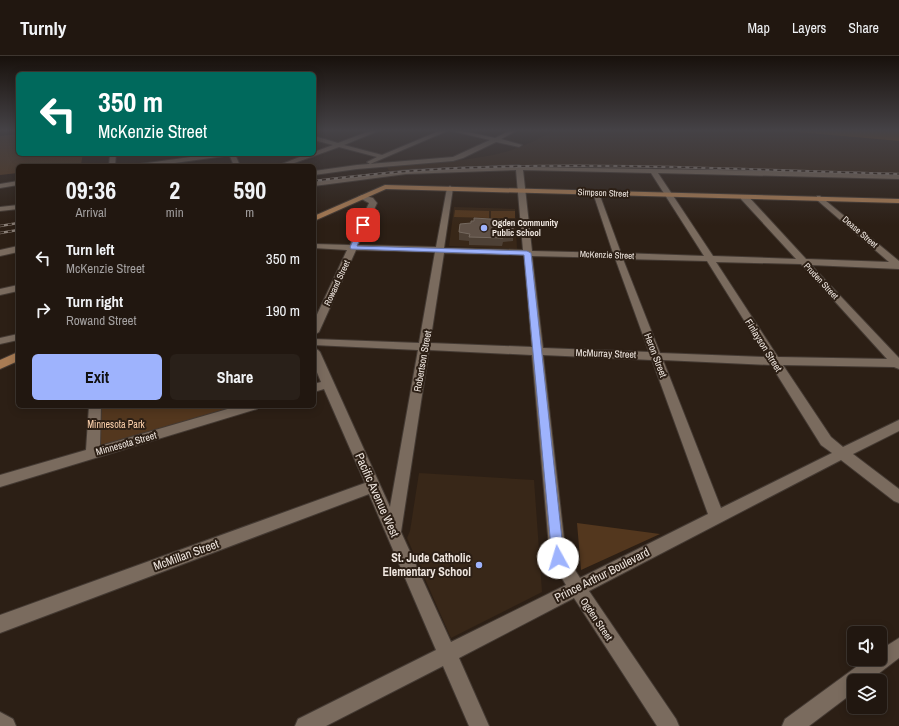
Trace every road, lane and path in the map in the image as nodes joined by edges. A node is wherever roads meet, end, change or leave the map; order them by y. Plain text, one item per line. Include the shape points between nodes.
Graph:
1 (167, 162) edge
2 (369, 162) edge
3 (414, 162) edge
4 (154, 164) edge
5 (358, 167) junction
6 (519, 167) junction
7 (653, 170) junction
8 (316, 173) edge
9 (377, 175) junction
10 (899, 177) edge
11 (16, 183) edge
12 (316, 184) edge
13 (0, 186) edge
14 (385, 188) junction
15 (450, 188) junction
16 (521, 191) junction
17 (596, 193) junction
18 (669, 195) junction
19 (362, 197) junction
20 (744, 197) junction
21 (820, 198) junction
22 (899, 201) edge
23 (16, 207) edge
24 (0, 209) edge
25 (316, 218) edge
26 (316, 246) edge
27 (353, 247) junction
28 (16, 250) edge
29 (441, 250) junction
30 (0, 253) edge
31 (527, 253) junction
32 (618, 256) junction
33 (710, 259) junction
34 (803, 262) junction
35 (899, 266) edge
36 (16, 288) edge
37 (0, 292) edge
38 (316, 328) edge
39 (16, 337) edge
40 (0, 341) edge
41 (316, 342) edge
42 (424, 346) junction
43 (537, 350) junction
44 (656, 355) junction
45 (16, 357) edge
46 (316, 357) edge
47 (774, 361) junction
48 (898, 364) edge
49 (0, 365) edge
50 (328, 384) junction
51 (316, 387) edge
52 (95, 408) edge
53 (246, 408) edge
54 (899, 425) edge
55 (92, 453) junction
56 (841, 453) junction
57 (0, 481) edge
58 (373, 486) junction
59 (899, 497) edge
60 (717, 517) junction
61 (393, 534) junction
62 (576, 587) junction
63 (0, 624) edge
64 (899, 647) edge
65 (446, 653) junction
66 (0, 722) edge
67 (6, 726) edge
68 (305, 726) edge
69 (479, 726) edge
70 (669, 726) edge
71 (792, 726) edge

1 - 4 street
2 - 5 street
3 - 5 street
5 - 8 street
6 - 7 street
6 - 9 street
6 - 16 street, Ogden Street
7 - 10 street
7 - 18 street, Finlayson Street
9 - 12 street
9 - 14 street
11 - 13 street
14 - 15 main road, Simpson Street
14 - 19 main road, Simpson Street
15 - 16 main road, Simpson Street
15 - 29 street, Robertson Street
16 - 17 main road, Simpson Street
16 - 31 street, Ogden Street
17 - 18 main road, Simpson Street
17 - 32 street, Heron Street
18 - 20 main road, Simpson Street
18 - 33 street, Finlayson Street
19 - 25 main road, Simpson Street
19 - 27 street, Rowand Street via 373,203
20 - 21 main road, Simpson Street
20 - 34 street, Pruden Street
21 - 22 main road, Simpson Street
21 - 35 street, Dease Street
23 - 24 street
26 - 27 street, McKenzie Street
27 - 29 street, McKenzie Street
27 - 38 street, Rowand Street
28 - 30 street
29 - 31 street, McKenzie Street
29 - 42 street, Robertson Street
31 - 32 street, McKenzie Street
31 - 43 street, Ogden Street
32 - 33 street, McKenzie Street
32 - 44 street, Heron Street
33 - 34 street, McKenzie Street
33 - 47 street, Finlayson Street
34 - 35 street, McKenzie Street
34 - 48 street, Pruden Street
36 - 37 street
39 - 40 street
41 - 42 street, McMurray Street
42 - 43 street, McMurray Street
42 - 61 street, Robertson Street
43 - 44 street, McMurray Street
43 - 62 street, Ogden Street via 558,558
44 - 47 street, McMurray Street
44 - 60 street, Heron Street
45 - 49 main road
46 - 50 street, Pacific Avenue West
47 - 48 street, McMurray Street
47 - 56 street, Finlayson Street via 826,441
50 - 51 street
50 - 58 street, Pacific Avenue West
52 - 55 street
53 - 55 street, Minnesota Street
54 - 56 street, Prince Arthur Boulevard
55 - 57 street, Minnesota Street
56 - 59 street, Finlayson Street
56 - 60 street, Prince Arthur Boulevard
58 - 61 street, Pacific Avenue West
58 - 63 street, McMillan Street
60 - 62 street, Prince Arthur Boulevard
61 - 65 street, Pacific Avenue West
62 - 65 street, Prince Arthur Boulevard
62 - 70 street, Ogden Street
64 - 71 street
65 - 68 street, Prince Arthur Boulevard
65 - 69 street, Pacific Avenue West
66 - 67 street

